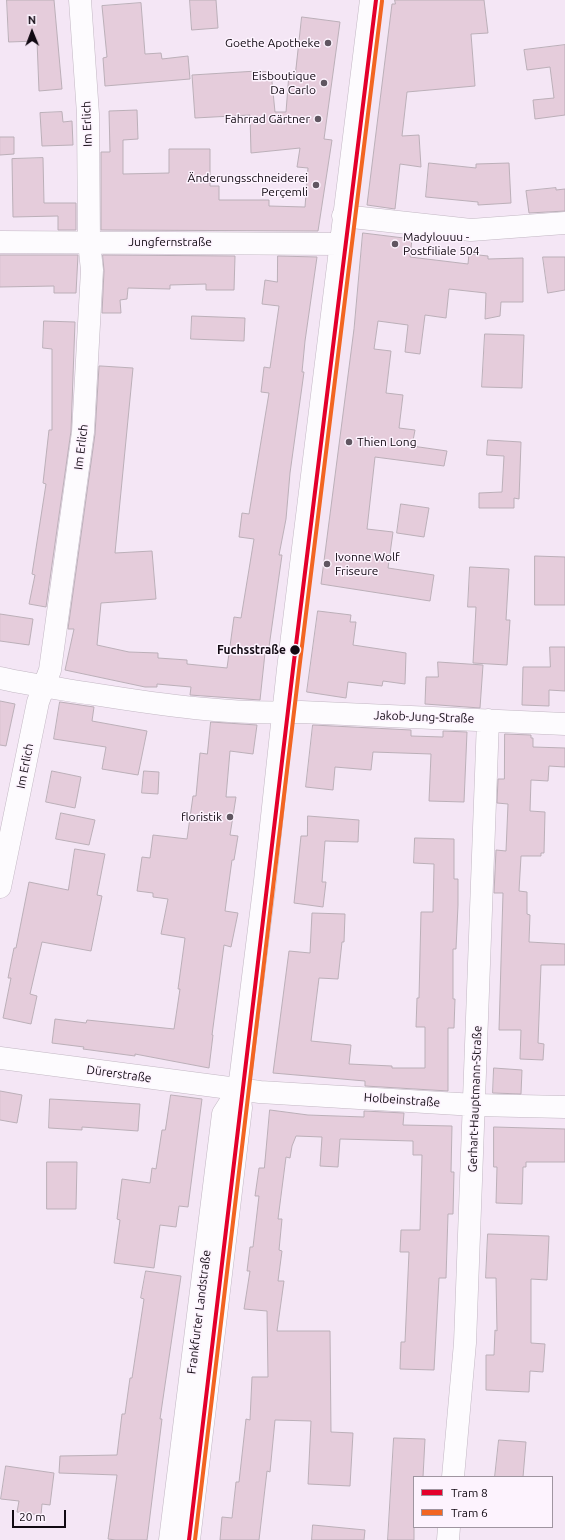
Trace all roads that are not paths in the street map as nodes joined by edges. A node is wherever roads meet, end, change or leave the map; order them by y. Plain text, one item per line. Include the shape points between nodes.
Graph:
1 (80, 0) edge
2 (371, 0) edge
3 (343, 216) junction
4 (565, 223) edge
5 (0, 242) edge
6 (89, 242) junction
7 (340, 244) junction
8 (0, 678) edge
9 (45, 686) junction
10 (284, 713) junction
11 (488, 720) junction
12 (565, 724) edge
13 (0, 887) edge
14 (0, 1058) edge
15 (239, 1089) junction
16 (475, 1105) junction
17 (565, 1107) edge
18 (453, 1476) edge
19 (449, 1528) edge
20 (170, 1540) edge
21 (189, 1540) edge
22 (448, 1540) edge

1 - 6 street, Im Erlich via 88,114
2 - 3 street, Frankfurter Landstraße
3 - 4 street via 471,230
3 - 7 street, Frankfurter Landstraße
5 - 6 street, Jungfernstraße
6 - 7 street, Jungfernstraße
6 - 9 street, Im Erlich via 92,270 83,432 50,670
7 - 10 street, Frankfurter Landstraße
8 - 9 street
9 - 10 street via 197,709
9 - 13 street, Im Erlich via 38,702
10 - 11 street, Jakob-Jung-Straße
10 - 15 street, Frankfurter Landstraße
11 - 12 street, Jakob-Jung-Straße
11 - 16 street, Gerhart-Hauptmann-Straße
14 - 15 street, Dürerstraße
15 - 16 street, Holbeinstraße
15 - 20 street, Frankfurter Landstraße via 223,1114
15 - 21 street, Frankfurter Landstraße via 241,1108
16 - 17 street, Holbeinstraße
16 - 18 street, Gerhart-Hauptmann-Straße via 465,1343
19 - 22 street

